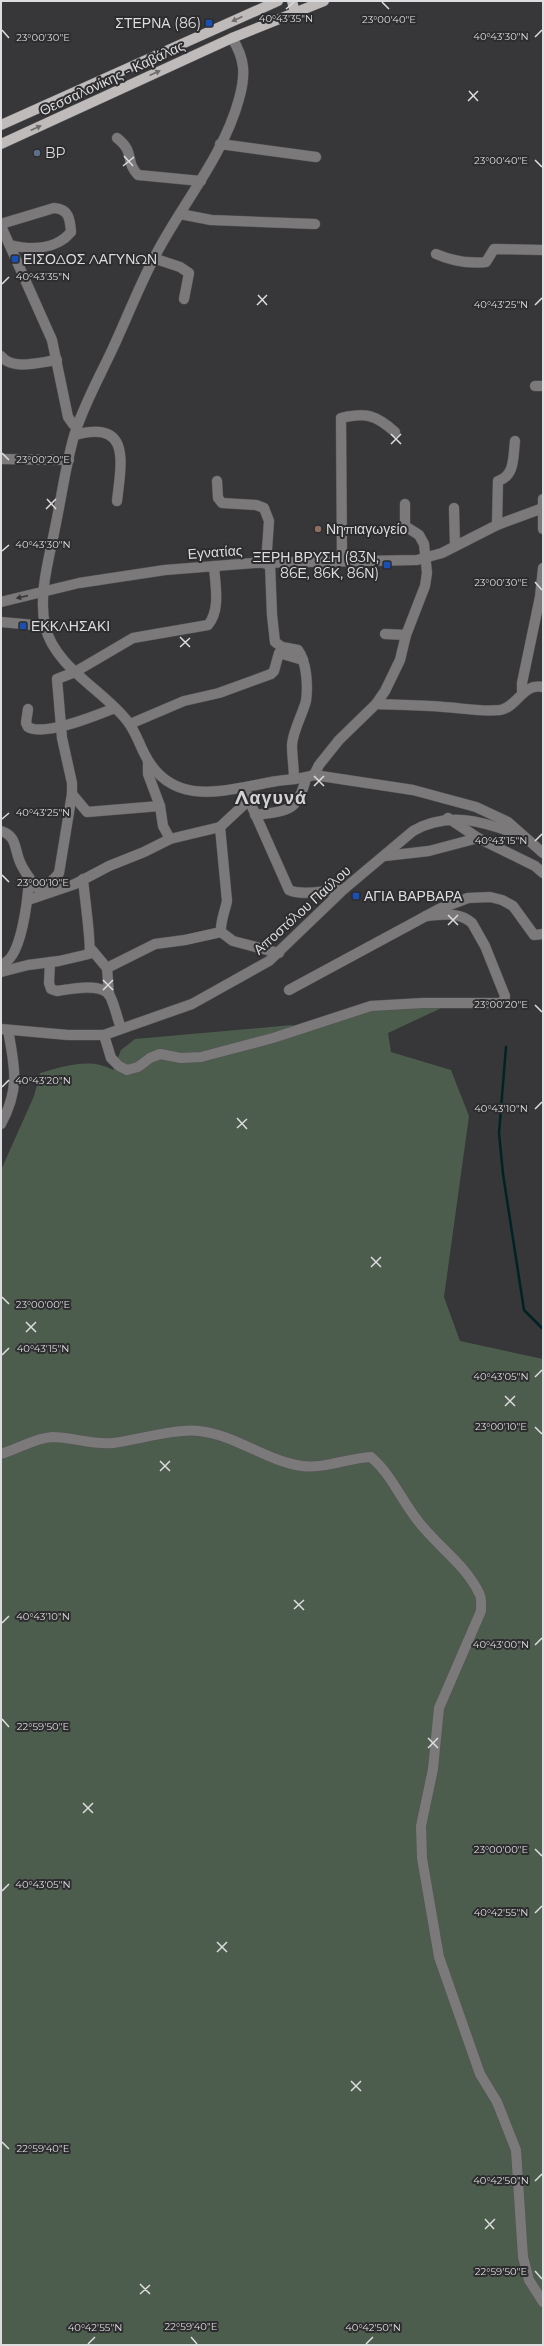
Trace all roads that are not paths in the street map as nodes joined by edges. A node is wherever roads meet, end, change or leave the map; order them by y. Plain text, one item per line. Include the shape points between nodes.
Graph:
1 (292, 1) edge
2 (324, 1) edge
3 (274, 2) edge
4 (295, 12) junction
5 (277, 20) junction
6 (232, 38) junction
7 (1, 125) edge
8 (117, 138) dead end
9 (1, 144) edge
10 (220, 144) junction
11 (316, 156) dead end
12 (200, 181) junction
13 (180, 214) junction
14 (315, 224) dead end
15 (1, 225) edge
16 (10, 245) junction
17 (543, 250) edge
18 (436, 254) dead end
19 (153, 258) junction
20 (184, 299) dead end
21 (1, 356) edge
22 (57, 360) junction
23 (76, 431) junction
24 (396, 432) dead end
25 (515, 441) dead end
26 (1, 459) edge
27 (69, 460) junction
28 (216, 481) dead end
29 (117, 502) dead end
30 (405, 504) dead end
31 (543, 505) edge
32 (454, 508) dead end
33 (497, 525) junction
34 (543, 529) edge
35 (455, 546) junction
36 (424, 558) junction
37 (342, 560) junction
38 (268, 564) junction
39 (214, 566) junction
40 (543, 568) edge
41 (43, 592) junction
42 (1, 602) edge
43 (1, 622) edge
44 (45, 626) junction
45 (385, 634) dead end
46 (406, 635) junction
47 (280, 650) junction
48 (75, 672) junction
49 (543, 687) edge
50 (522, 692) junction
51 (376, 704) junction
52 (115, 708) junction
53 (28, 709) dead end
54 (130, 724) junction
55 (62, 726) junction
56 (148, 761) junction
57 (310, 776) junction
58 (294, 779) junction
59 (249, 788) junction
60 (72, 794) junction
61 (249, 800) junction
62 (160, 806) junction
63 (255, 815) junction
64 (448, 818) junction
65 (220, 827) junction
66 (1, 831) edge
67 (520, 835) junction
68 (478, 838) junction
69 (170, 839) junction
70 (543, 852) edge
71 (385, 856) junction
72 (59, 873) junction
73 (543, 873) edge
74 (29, 876) junction
75 (83, 879) junction
76 (61, 889) junction
77 (344, 890) junction
78 (28, 900) junction
79 (426, 916) junction
80 (221, 932) junction
81 (543, 934) edge
82 (91, 950) junction
83 (279, 953) junction
84 (50, 962) junction
85 (1, 964) edge
86 (107, 968) junction
87 (1, 972) edge
88 (289, 990) dead end
89 (110, 995) junction
90 (121, 1028) junction
91 (5, 1030) edge
92 (104, 1035) junction
93 (1, 1124) edge
94 (1, 1454) edge
95 (543, 2302) edge

1 - 4 main road
2 - 4 main road, Θεσσαλονίκης - Καβάλας
3 - 5 main road
3 -> 7 main road, Θεσσαλονίκης - Καβάλας
4 - 5 main road, Θεσσαλονίκης - Καβάλας
5 - 6 main road, Θεσσαλονίκης - Καβάλας
9 -> 6 main road, Θεσσαλονίκης - Καβάλας
6 - 10 street via 242,54 244,74 239,99
8 - 12 street via 130,153 131,167 138,176
10 - 11 street
10 - 12 street
12 - 13 street
13 - 14 street via 211,220
13 - 19 street
15 - 16 street
15 - 16 street via 54,208 67,212 71,232 66,238 49,247 22,248
16 - 22 street via 49,333
17 - 18 street via 494,249 486,262 478,263 452,261
19 - 20 street via 180,267 188,273
19 - 23 street
21 - 22 street via 5,361 14,364
22 - 23 street via 68,416
23 - 27 street
23 - 29 street via 93,430 109,434 118,443 122,455
24 - 37 street via 384,422 367,414 341,418
25 - 33 street via 510,474 506,479 498,481
26 - 27 street
27 - 41 street
28 - 38 street via 218,498 222,503 256,504 264,508 269,521
30 - 36 street via 405,526 422,540
31 - 33 street, Εγνατίας
31 - 34 street
32 - 35 street
33 - 35 street, Εγνατίας
35 - 36 street, Εγνατίας
36 - 37 street, Εγνατίας
36 - 46 street via 427,573 425,586
37 - 38 street, Εγνατίας
38 - 39 street, Εγνατίας
38 - 47 street via 274,636
39 - 41 street, Εγνατίας via 165,570 79,583
39 - 48 street via 216,610 208,625 132,638
40 - 50 street
41 -> 42 street, Εγνατίας
41 - 44 street
43 - 44 street
44 - 48 street via 60,654
45 - 46 street
46 - 51 street via 395,672
47 - 54 street via 271,674 219,693 184,701
47 - 58 street via 298,650 303,660 306,700 292,745
48 - 52 street
48 - 55 street via 57,678
49 - 50 street via 536,686
50 - 51 street via 515,703 500,710
51 - 57 street via 361,716
52 - 54 street
52 - 55 street
53 - 55 street via 26,723 32,730
54 - 56 street
55 - 60 street
56 - 59 street via 162,778 180,789 205,792
56 - 62 street via 148,774
57 - 58 street
57 - 63 street via 295,806 287,811
57 - 67 street via 413,790 476,807 508,822
58 - 59 street
59 - 61 street
60 - 62 street via 87,812
60 - 72 street
61 - 63 street
61 - 65 street
62 - 69 street via 163,826
63 - 77 street via 289,890 320,893
64 - 67 street, Αποστόλου Παύλου via 496,826
64 - 68 street
64 - 71 street, Αποστόλου Παύλου via 425,824 413,831
65 - 69 street
65 - 80 street via 227,901 220,924
66 - 74 street via 9,834 15,841 20,863
67 - 70 street
68 - 71 street via 429,850
68 - 73 street via 535,866
69 - 75 street
71 - 77 street, Αποστόλου Παύλου
72 - 74 street via 54,880 40,887 34,887
72 - 76 street
74 - 78 street
75 - 76 street
75 - 82 street
76 - 78 street
77 - 83 street, Αποστόλου Παύλου
78 - 85 street via 17,945 7,962
79 - 81 street via 468,898 490,897 513,906 534,935
79 - 88 street
79 - 92 street via 456,914 472,923 505,996 504,1001 371,1006 274,1038 201,1057 181,1058 160,1054 138,1067 127,1070 111,1058
80 - 83 street via 233,941
80 - 86 street via 155,944
82 - 84 street via 82,957
82 - 86 street
83 - 90 street, Αποστόλου Παύλου via 256,970 192,1004
84 - 87 street via 28,964
84 - 89 street via 51,989 57,991 96,988 105,990
86 - 89 street
89 - 90 street
90 - 92 street, Αποστόλου Παύλου
91 - 92 street, Αποστόλου Παύλου via 68,1036
91 - 93 street via 16,1084 12,1101
94 - 95 street via 42,1438 110,1443 198,1430 219,1435 282,1461 301,1466 315,1467 371,1457 388,1474 425,1531 454,1559 474,1584 480,1594 481,1611 439,1708 433,1769 421,1826 422,1858 441,1964 480,2074 497,2102 516,2150 523,2257 529,2280

